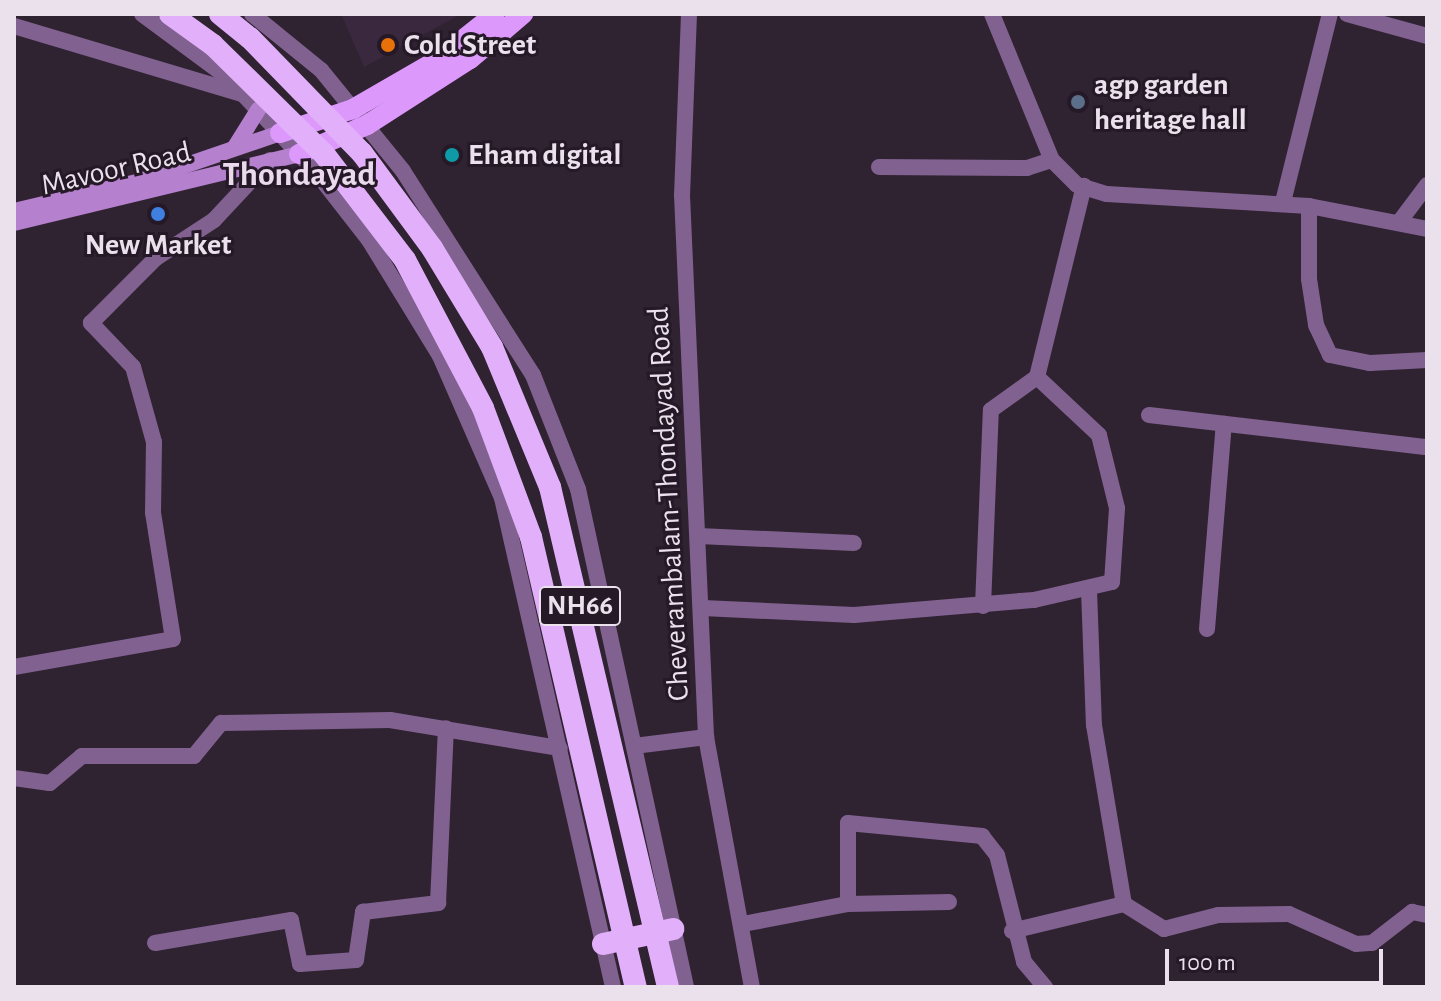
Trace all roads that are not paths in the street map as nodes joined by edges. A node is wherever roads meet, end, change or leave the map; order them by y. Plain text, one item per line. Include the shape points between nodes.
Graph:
1 (142, 14) edge
2 (170, 14) edge
3 (220, 14) edge
4 (252, 14) edge
5 (495, 14) edge
6 (523, 14) edge
7 (689, 14) edge
8 (992, 14) edge
9 (1330, 14) edge
10 (1347, 14) edge
11 (14, 26) edge
12 (1427, 36) edge
13 (242, 94) junction
14 (353, 109) junction
15 (258, 110) junction
16 (367, 125) junction
17 (280, 133) junction
18 (234, 148) junction
19 (299, 154) junction
20 (270, 160) junction
21 (1052, 160) junction
22 (879, 167) dead end
23 (1427, 185) edge
24 (1084, 186) junction
25 (1283, 202) junction
26 (1309, 206) junction
27 (14, 211) edge
28 (1400, 221) junction
29 (14, 223) edge
30 (1427, 229) edge
31 (1427, 360) edge
32 (1037, 377) junction
33 (1149, 415) dead end
34 (1224, 424) junction
35 (1427, 447) edge
36 (699, 536) junction
37 (854, 543) dead end
38 (1089, 590) junction
39 (983, 606) junction
40 (703, 608) junction
41 (1207, 629) dead end
42 (14, 667) edge
43 (446, 728) junction
44 (706, 737) junction
45 (634, 746) junction
46 (560, 748) junction
47 (14, 778) edge
48 (949, 902) dead end
49 (848, 904) junction
50 (1124, 904) junction
51 (1427, 915) edge
52 (743, 924) junction
53 (664, 931) junction
54 (1012, 931) junction
55 (614, 942) junction
56 (155, 943) dead end
57 (613, 987) edge
58 (636, 987) edge
59 (668, 987) edge
60 (686, 987) edge
61 (752, 987) edge
62 (1045, 987) edge

1 - 13 street
2 - 55 highway, NH66, bridge via 213,45 324,154 405,260 483,408 531,537
3 - 53 highway, NH66, bridge via 362,153 432,248 492,347 550,487
4 - 14 street via 321,70
5 - 14 main road, Mavoor Road via 436,61
6 - 16 main road, Mavoor Road via 470,59
7 - 36 street, Cheverambalam-Thondayad Road via 682,195
8 - 21 street
9 - 25 street
10 - 12 street
11 - 13 street
13 - 15 street
14 - 16 street
14 - 17 main road, Mavoor Road
15 - 17 street
15 - 18 main road
16 - 19 main road, Mavoor Road
16 - 45 street via 533,375 578,489
17 - 18 main road, Mavoor Road
17 - 19 street
18 - 27 main road, Mavoor Road via 137,182
19 - 20 main road, Mavoor Road
19 - 46 street via 369,240 440,356 502,498
20 - 29 main road, Mavoor Road
20 - 42 street via 214,220 156,258 91,323 133,367 154,442 153,513 173,639
21 - 22 street via 1027,168
21 - 24 street
23 - 28 street
24 - 25 street
24 - 32 street
25 - 26 street
26 - 28 street
26 - 31 street via 1309,279 1316,325 1330,355 1370,363
28 - 30 street
32 - 38 street via 1099,435 1117,508 1112,582
32 - 39 street via 991,410
33 - 34 street
34 - 35 street
34 - 41 street
36 - 37 street
36 - 40 street, Cheverambalam-Thondayad Road
38 - 39 street
38 - 50 street via 1094,725
39 - 40 street via 854,615
40 - 44 street, Cheverambalam-Thondayad Road
43 - 46 street
43 - 47 street via 390,720 221,723 194,756 82,756 50,783
43 - 56 street via 438,903 363,912 356,960 300,964 291,920
44 - 45 street
44 - 52 street, Cheverambalam-Thondayad Road
45 - 53 street
46 - 55 street
48 - 49 street
49 - 52 street
49 - 54 street via 848,823 982,836 997,855
50 - 51 street via 1164,929 1218,915 1289,914 1356,944 1372,943 1412,912
50 - 54 street
52 - 61 street, Cheverambalam-Thondayad Road
53 - 55 highway
53 - 59 highway, NH66
53 - 60 street
54 - 62 street
55 - 57 street
55 - 58 highway, NH66

